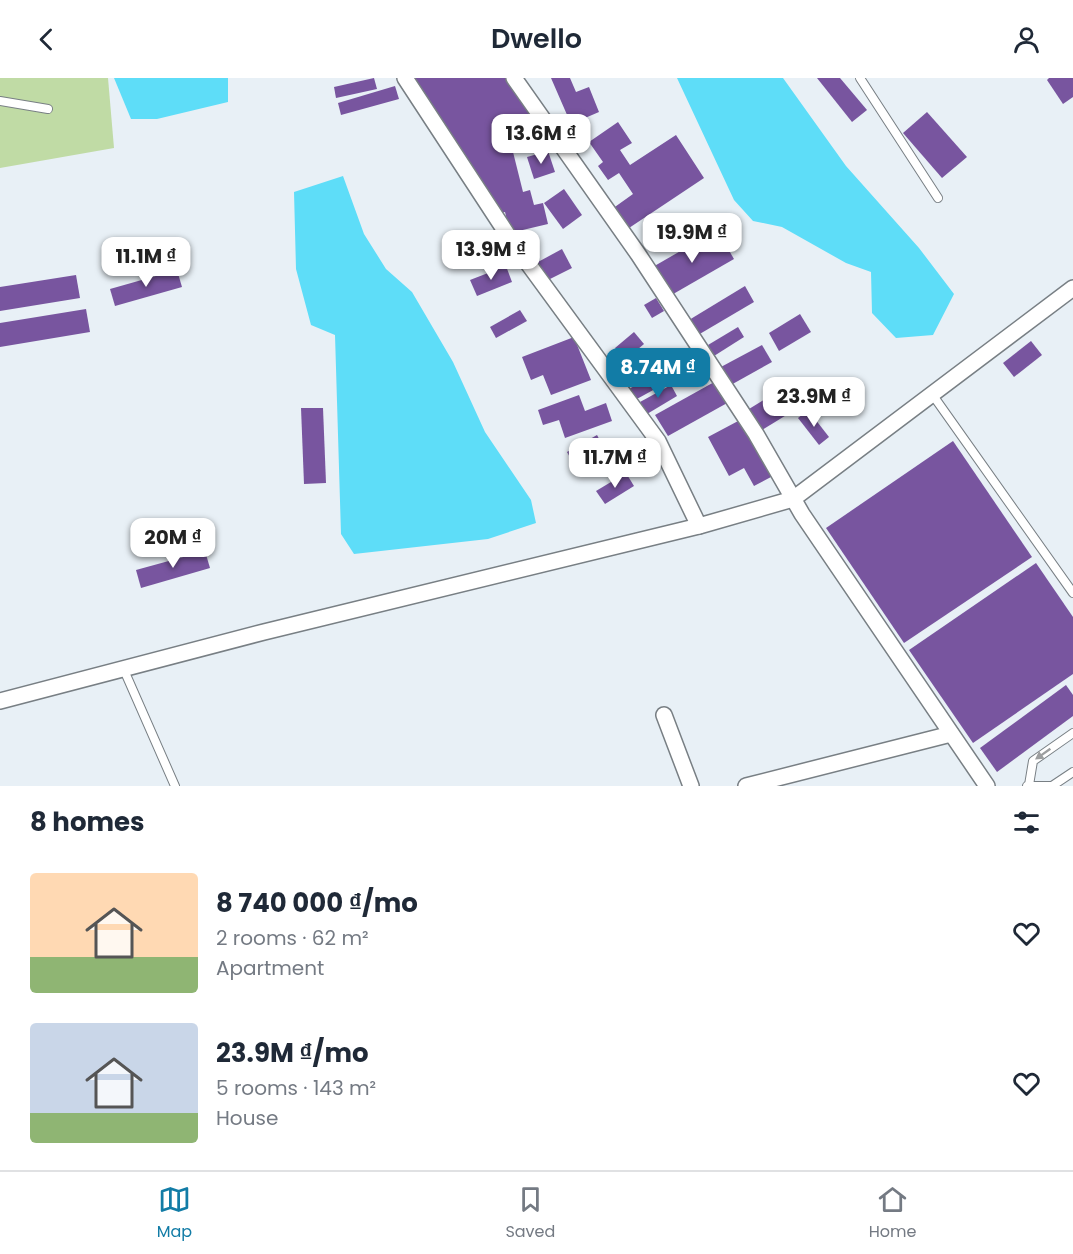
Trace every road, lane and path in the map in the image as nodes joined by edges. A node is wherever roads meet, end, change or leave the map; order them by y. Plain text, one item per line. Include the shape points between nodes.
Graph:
1 (405, 78) edge
2 (514, 78) edge
3 (860, 78) edge
4 (0, 101) edge
5 (48, 109) dead end
6 (938, 198) dead end
7 (1073, 288) edge
8 (932, 394) junction
9 (793, 499) junction
10 (699, 526) junction
11 (1073, 593) edge
12 (124, 670) junction
13 (0, 701) edge
14 (664, 715) dead end
15 (1073, 733) edge
16 (951, 734) junction
17 (1073, 772) edge
18 (1028, 785) edge
19 (175, 786) edge
20 (691, 786) edge
21 (746, 786) edge
22 (987, 786) edge

1 - 10 street via 513,243 658,441
2 - 9 street via 638,254 756,434
3 - 6 lane
4 - 5 lane
7 - 8 street
8 - 9 street
8 - 11 lane
9 - 10 street
9 - 16 street
10 - 12 street
12 - 13 street
12 - 19 lane
14 - 20 street
15 -> 18 lane via 1033,761
16 - 21 street
16 - 22 street
17 - 18 lane via 1052,786

